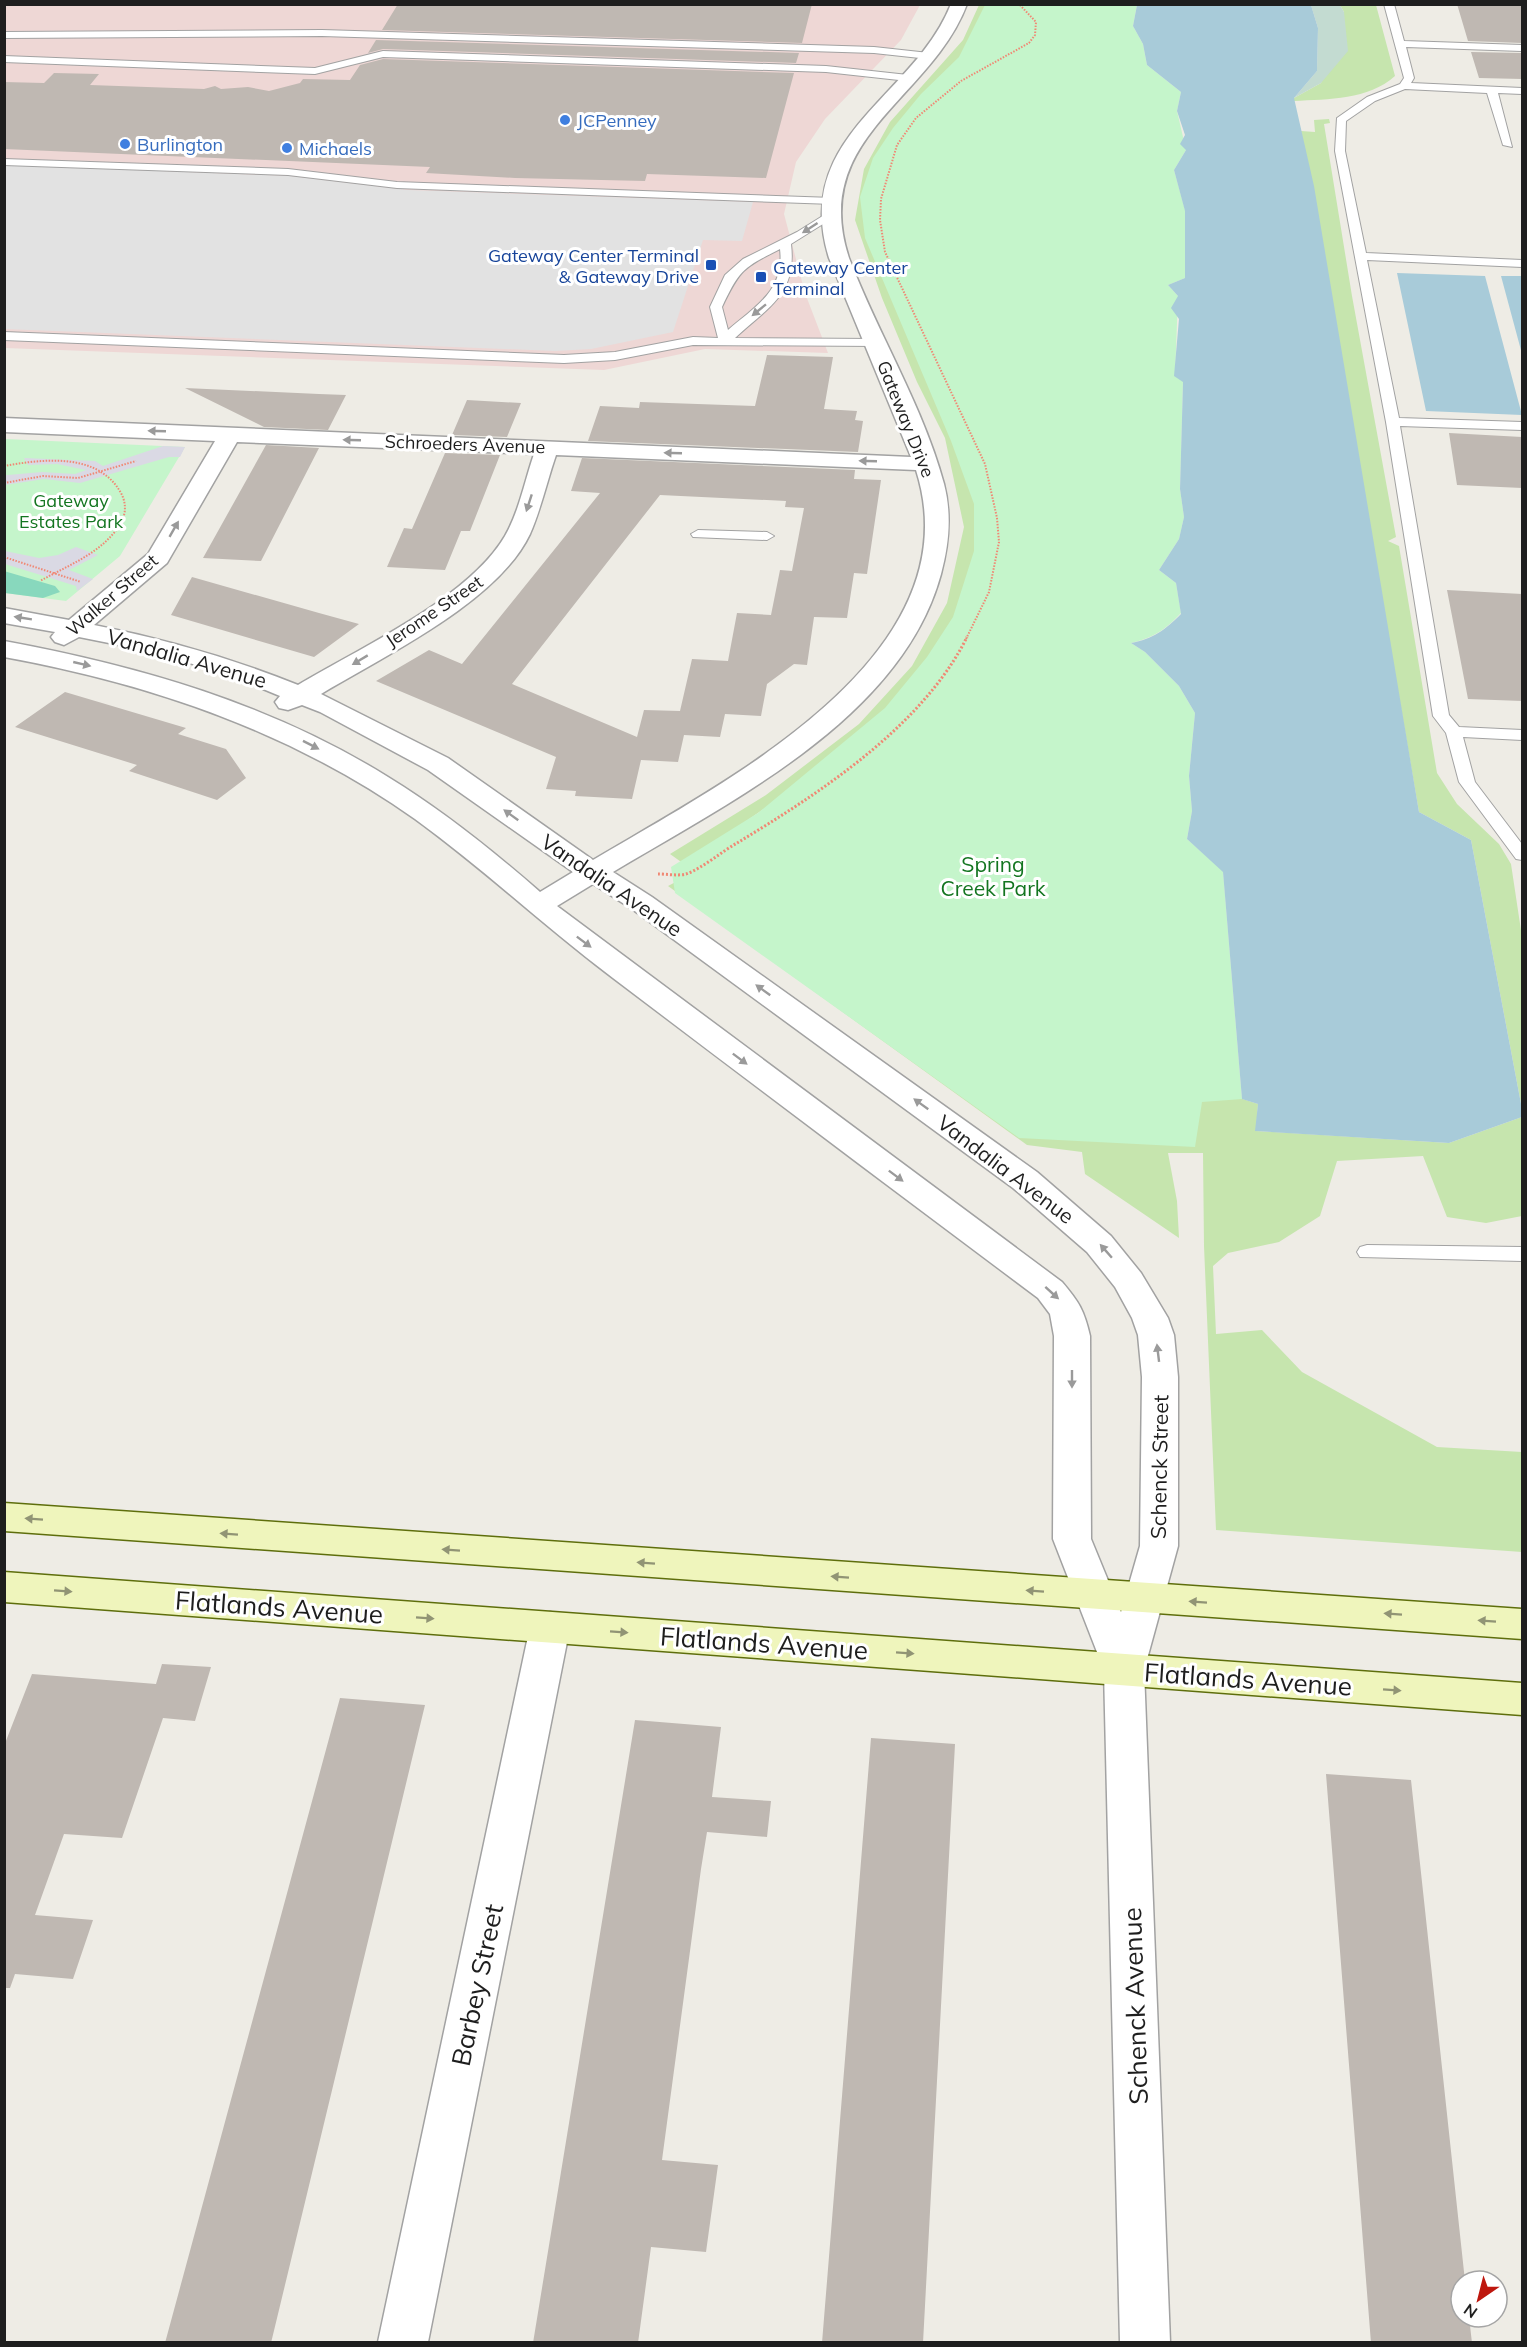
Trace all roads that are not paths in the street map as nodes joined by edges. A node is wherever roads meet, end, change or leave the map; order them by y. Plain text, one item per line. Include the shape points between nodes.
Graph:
1 (959, 4) edge
2 (1389, 4) edge
3 (4, 35) edge
4 (1399, 44) junction
5 (1522, 48) edge
6 (929, 56) junction
7 (4, 59) edge
8 (908, 78) junction
9 (1404, 86) junction
10 (1492, 91) junction
11 (1522, 91) edge
12 (1508, 145) dead end
13 (4, 162) edge
14 (833, 207) junction
15 (785, 242) junction
16 (1362, 256) junction
17 (1522, 263) edge
18 (4, 336) edge
19 (725, 340) junction
20 (875, 342) junction
21 (1393, 422) junction
22 (4, 425) edge
23 (1522, 426) edge
24 (230, 434) junction
25 (548, 448) junction
26 (926, 464) junction
27 (698, 534) dead end
28 (767, 536) dead end
29 (4, 615) edge
30 (76, 627) junction
31 (4, 649) edge
32 (42, 655) junction
33 (302, 694) junction
34 (259, 720) junction
35 (1454, 732) junction
36 (1522, 735) edge
37 (1522, 855) edge
38 (594, 872) junction
39 (538, 905) junction
40 (1367, 1252) dead end
41 (1522, 1254) edge
42 (1140, 1299) joint
43 (4, 1517) edge
44 (4, 1587) edge
45 (1093, 1595) junction
46 (1143, 1598) junction
47 (1522, 1624) edge
48 (550, 1627) junction
49 (1124, 1670) junction
50 (1522, 1700) edge
51 (403, 2343) edge
52 (1145, 2343) edge

1 - 6 street, Gateway Drive via 949,30
2 - 4 lane
3 - 6 lane via 322,33 874,50
4 - 5 lane
4 - 9 lane via 1409,78
6 - 8 street, Gateway Drive
7 - 8 lane via 315,71 383,54 834,70
8 - 14 street, Gateway Drive via 850,147 838,174
9 - 10 lane
9 - 16 lane via 1365,102 1341,120 1340,150
10 - 11 lane
10 - 12 lane
13 - 14 lane via 288,172 397,185
14 -> 15 lane
14 - 20 street, Gateway Drive via 836,250
15 -> 19 lane via 789,267 782,287
15 - 19 lane via 747,261 728,281 717,308
16 - 17 lane
16 - 21 lane
18 - 19 lane via 564,359
19 - 20 lane
20 - 26 street, Gateway Drive
21 - 23 lane
21 - 35 lane via 1441,716
24 -> 22 street, Schroeders Avenue
25 -> 24 street, Schroeders Avenue
30 -> 24 street, Walker Street via 158,558
26 -> 25 street, Schroeders Avenue
25 -> 33 street, Jerome Street via 518,534 481,581 424,621
26 - 38 street, Gateway Drive via 938,526 933,558 914,614 883,662 838,711 776,760
27 - 28 lane
30 -> 29 street, Vandalia Avenue
30 - 32 street, Walker Street
30 - 33 street, Vandalia Avenue via 185,653
31 - 32 street, Vandalia Avenue
32 -> 34 street, Vandalia Avenue via 137,678
33 - 34 street, Jerome Street
38 -> 33 street, Vandalia Avenue via 438,764
34 -> 39 street, Vandalia Avenue via 378,782 510,879
35 - 36 lane
35 - 37 lane via 1467,782
38 - 39 street, Gateway Drive
42 -> 38 street, Vandalia Avenue via 1100,1244 1025,1180
39 -> 45 street, Vandalia Avenue via 1050,1290 1067,1311 1073,1350 1072,1539
40 - 41 lane
46 -> 42 street, Schenck Street via 1159,1546 1160,1377 1156,1335
45 -> 43 main road
44 -> 48 main road, Flatlands Avenue
45 - 46 main road
45 - 49 street
47 -> 46 main road
46 - 49 street, Schenck Street
48 -> 49 main road, Flatlands Avenue
48 - 51 street, Barbey Street
49 -> 50 main road, Flatlands Avenue
49 - 52 street, Schenck Avenue

